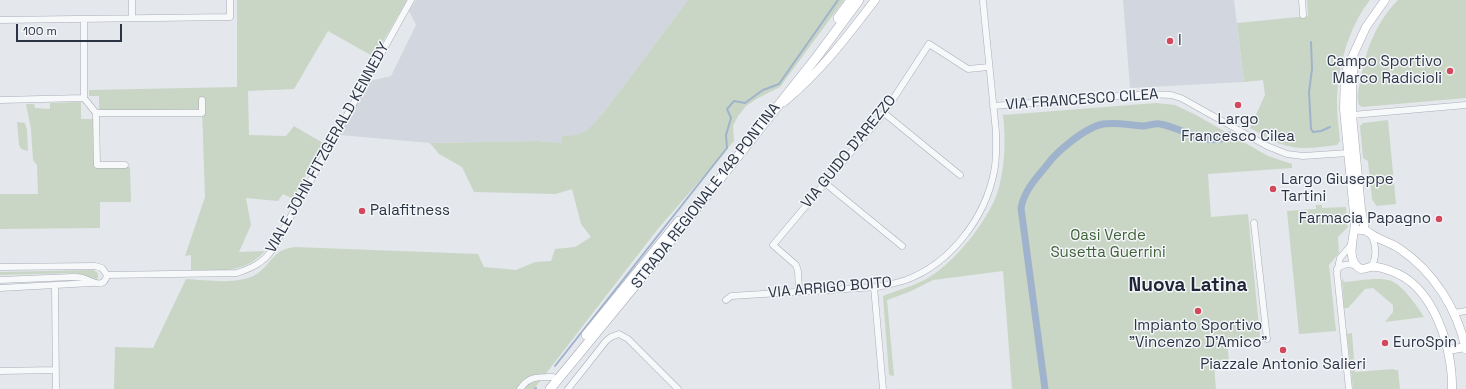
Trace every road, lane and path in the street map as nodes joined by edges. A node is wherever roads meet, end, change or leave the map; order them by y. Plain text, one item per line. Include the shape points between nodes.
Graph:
1 (132, 0) edge
2 (230, 0) edge
3 (411, 0) edge
4 (851, 0) edge
5 (859, 0) edge
6 (876, 0) edge
7 (1302, 0) edge
8 (1385, 0) edge
9 (983, 2) dead end
10 (1304, 15) dead end
11 (132, 18) junction
12 (84, 19) junction
13 (0, 20) edge
14 (1355, 51) junction
15 (990, 67) junction
16 (84, 98) junction
17 (0, 100) edge
18 (202, 100) dead end
19 (1466, 105) edge
20 (993, 106) junction
21 (772, 112) junction
22 (96, 113) junction
23 (884, 113) junction
24 (1352, 115) junction
25 (1348, 153) junction
26 (125, 164) dead end
27 (960, 175) dead end
28 (825, 183) junction
29 (1254, 223) dead end
30 (1368, 232) junction
31 (1354, 234) junction
32 (1352, 243) junction
33 (902, 246) dead end
34 (0, 267) edge
35 (1358, 267) junction
36 (1370, 267) junction
37 (1338, 269) junction
38 (107, 275) junction
39 (0, 280) edge
40 (93, 284) junction
41 (55, 286) junction
42 (874, 287) junction
43 (0, 288) edge
44 (799, 292) junction
45 (726, 300) dead end
46 (1466, 311) edge
47 (1454, 313) junction
48 (1267, 339) dead end
49 (1466, 348) edge
50 (1448, 350) junction
51 (0, 370) edge
52 (56, 370) junction
53 (553, 377) junction
54 (56, 389) edge
55 (520, 389) edge
56 (548, 389) edge
57 (568, 389) edge
58 (678, 389) edge
59 (883, 389) edge
60 (1349, 389) edge
61 (1452, 389) edge

1 - 11 street
2 - 11 street via 230,17
3 - 38 street, VIALE JOHN FITZGERALD KENNEDY via 266,258 257,265 237,273
4 - 53 main road, STRADA REGIONALE 148 PONTINA via 813,53
5 - 21 main road, STRADA REGIONALE 148 PONTINA
6 - 21 street via 831,57
7 - 10 street
8 - 14 street via 1366,27
9 - 15 street, VIA ARRIGO BOITO
11 - 12 street
12 - 13 street
12 - 16 street
14 - 24 street
14 - 25 street via 1345,76 1344,89
15 - 20 street, VIA ARRIGO BOITO
15 - 23 street, VIA GUIDO D'AREZZO via 968,69 929,44
16 - 17 street
16 - 22 street
18 - 22 street via 202,113
19 - 24 street
20 - 25 street, VIA FRANCESCO CILEA via 1146,94 1170,95 1191,103 1276,150 1294,156
20 - 42 street, VIA ARRIGO BOITO via 997,152 994,173 983,206 972,226 947,255 922,273 902,281
21 - 56 main road, STRADA REGIONALE 148 PONTINA via 642,278
22 - 26 street via 97,165
23 - 27 street
23 - 28 street, VIA GUIDO D'AREZZO
24 - 30 street via 1362,222
25 - 31 street
28 - 33 street
28 - 44 street, VIA GUIDO D'AREZZO via 773,245 796,265
29 - 48 street
30 - 31 street via 1361,230
30 - 36 street via 1374,240 1375,256 1374,264
30 - 47 street via 1396,246 1420,265 1441,290
31 - 32 street
32 - 35 street via 1354,262
32 - 37 street via 1340,258
34 - 38 street, VIALE JOHN FITZGERALD KENNEDY via 95,266 102,268
35 - 36 street
35 - 37 street via 1345,264
36 - 50 street via 1399,274 1418,289 1437,317
37 - 60 street
38 - 40 street via 103,282
39 - 40 street via 73,276 81,277
40 - 41 street
41 - 43 street
41 - 52 street
42 - 44 street, VIA ARRIGO BOITO
42 - 59 street
44 - 45 street, VIA ARRIGO BOITO via 731,296
46 - 47 street
47 - 49 street
49 - 50 street
50 - 61 street
51 - 52 street
52 - 54 street
53 - 55 street via 535,377
53 - 56 main road, STRADA REGIONALE 148 PONTINA
57 - 58 street via 606,341 619,334 628,339

